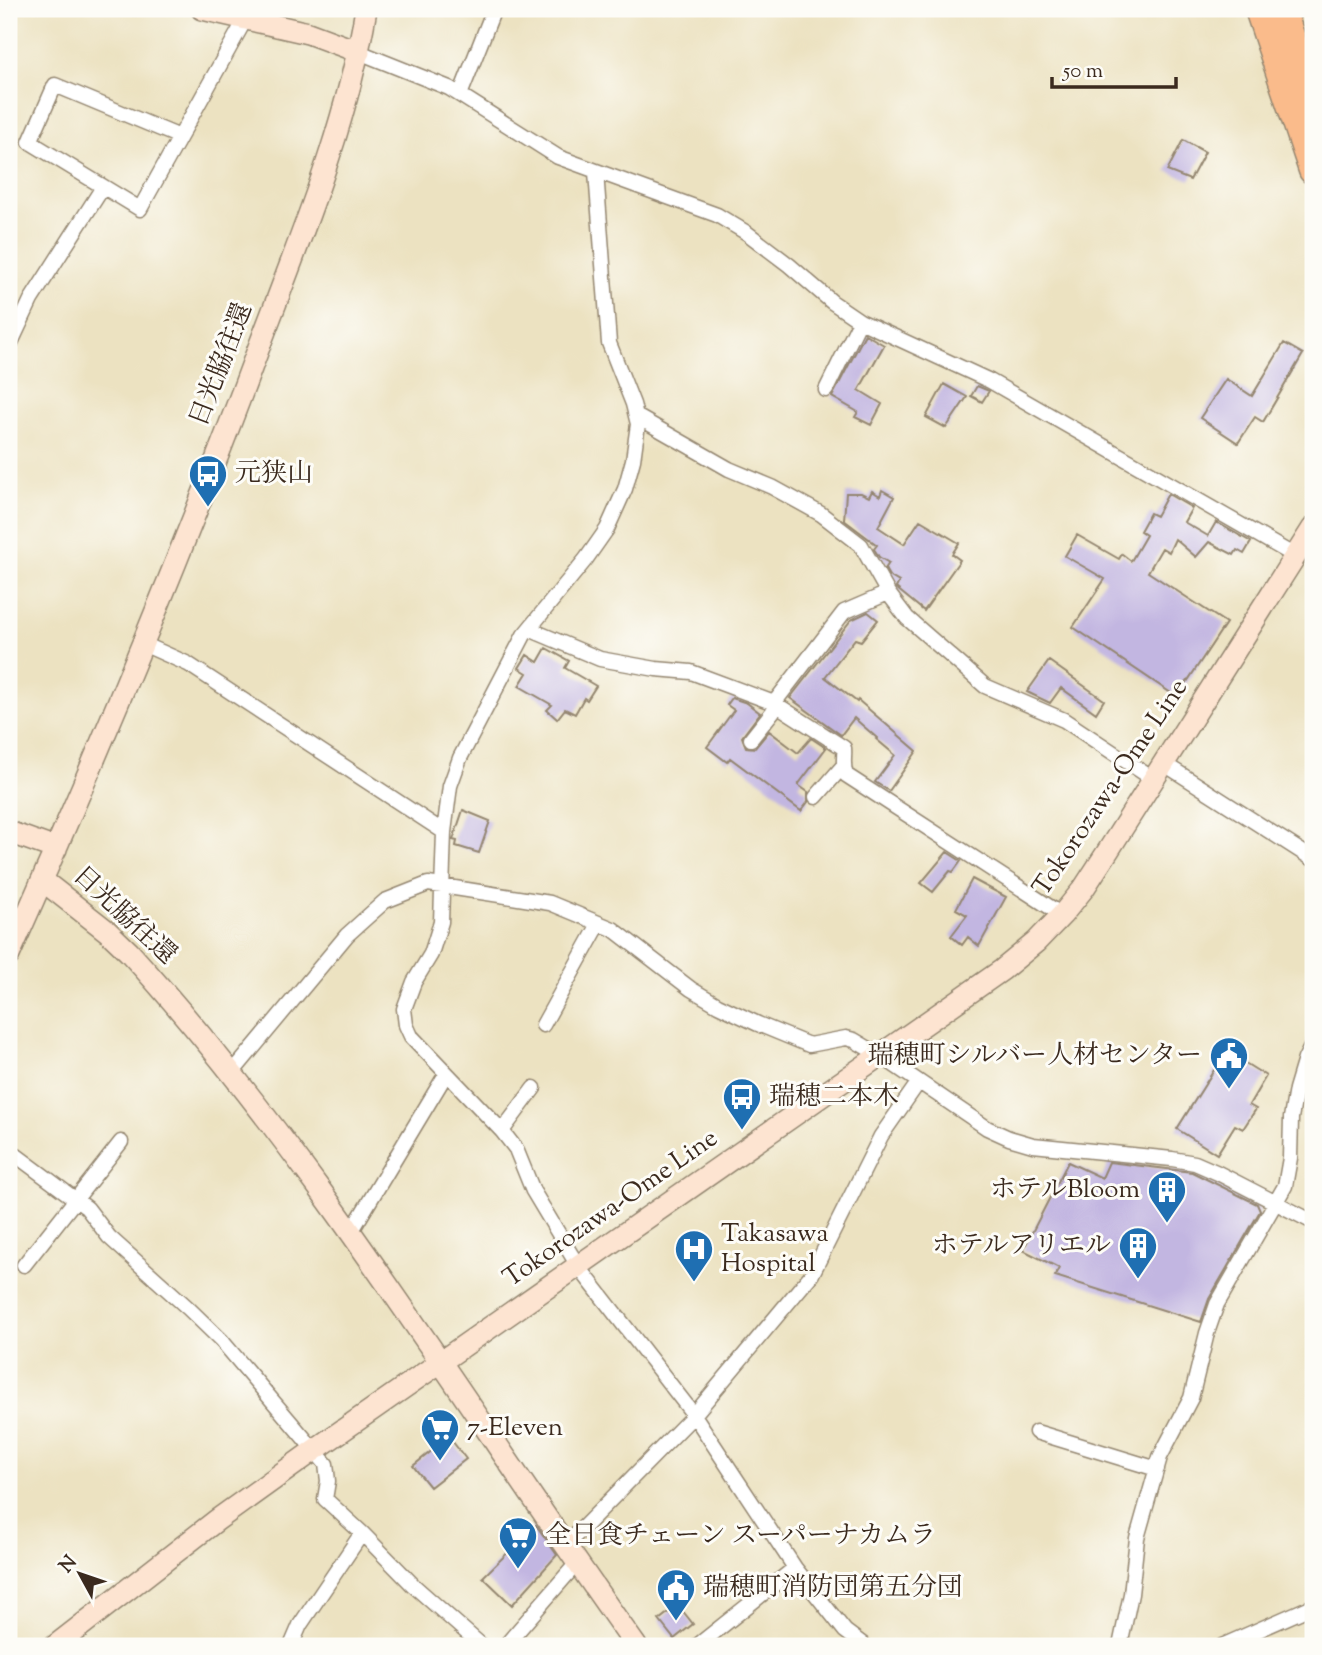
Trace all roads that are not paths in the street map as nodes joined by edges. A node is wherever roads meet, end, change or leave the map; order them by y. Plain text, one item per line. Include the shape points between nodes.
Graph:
1 (202, 9) edge
2 (366, 9) edge
3 (494, 9) edge
4 (1259, 9) edge
5 (1281, 9) edge
6 (246, 18) junction
7 (359, 52) junction
8 (460, 95) junction
9 (1313, 102) edge
10 (180, 137) junction
11 (1313, 170) edge
12 (596, 172) junction
13 (103, 187) junction
14 (860, 321) junction
15 (9, 347) edge
16 (826, 390) dead end
17 (636, 416) junction
18 (1313, 528) edge
19 (1295, 556) junction
20 (888, 593) junction
21 (529, 629) junction
22 (141, 643) junction
23 (776, 704) junction
24 (751, 739) dead end
25 (843, 766) junction
26 (1158, 771) junction
27 (816, 797) dead end
28 (9, 831) edge
29 (443, 832) junction
30 (56, 849) junction
31 (1313, 859) edge
32 (42, 880) junction
33 (443, 886) junction
34 (1062, 915) junction
35 (599, 924) junction
36 (9, 955) edge
37 (543, 1025) dead end
38 (1313, 1043) edge
39 (881, 1056) junction
40 (232, 1073) junction
41 (446, 1074) junction
42 (918, 1083) junction
43 (534, 1088) dead end
44 (502, 1131) junction
45 (121, 1142) dead end
46 (9, 1150) edge
47 (76, 1200) junction
48 (1275, 1202) junction
49 (1313, 1223) edge
50 (351, 1232) junction
51 (24, 1265) dead end
52 (578, 1266) junction
53 (440, 1362) junction
54 (694, 1415) junction
55 (1036, 1432) dead end
56 (313, 1451) junction
57 (1157, 1469) junction
58 (362, 1533) junction
59 (571, 1555) junction
60 (795, 1568) junction
61 (1313, 1606) edge
62 (64, 1644) edge
63 (291, 1646) edge
64 (482, 1646) edge
65 (505, 1646) edge
66 (636, 1646) edge
67 (697, 1646) edge
68 (865, 1646) edge
69 (1120, 1646) edge
70 (1222, 1646) edge

1 - 6 main road
2 - 7 main road, 日光脇往還
3 - 8 street
4 - 11 highway
5 - 9 highway
6 - 7 main road
6 - 10 street
7 - 8 street
7 - 22 main road, 日光脇往還 via 321,181 230,427
8 - 12 street via 558,157
10 - 13 street via 140,209
10 - 13 street via 55,85 30,142
12 - 14 street via 717,215
12 - 17 street via 609,343
13 - 15 street via 31,300
14 - 16 street
14 - 19 street via 990,381
17 - 20 street via 821,514 861,545
17 - 21 street via 633,460 607,529
18 - 19 main road, Tokorozawa-Ome Line
19 - 26 main road, Tokorozawa-Ome Line
20 - 23 street via 844,612
20 - 26 street via 907,618 985,686 1065,720
21 - 23 street via 600,659 691,672
21 - 29 street via 460,758
22 - 29 street via 188,664
22 - 30 main road, 日光脇往還
23 - 24 street
23 - 25 street via 844,748
25 - 27 street
25 - 34 street via 846,775
26 - 31 street
26 - 34 main road, Tokorozawa-Ome Line
28 - 30 main road
29 - 33 street
30 - 32 main road, 日光脇往還
32 - 36 main road
32 - 40 main road, 日光脇往還 via 129,952
33 - 35 street via 550,903
33 - 40 street via 428,884 384,901 347,935
33 - 41 street via 436,940 404,1009 411,1036
34 - 39 main road, Tokorozawa-Ome Line via 1002,970
35 - 37 street
35 - 39 street via 613,929 691,989 758,1024 809,1045 846,1038
38 - 48 street via 1290,1118 1285,1186
39 - 42 street
39 - 52 main road, Tokorozawa-Ome Line
40 - 50 main road, 日光脇往還
41 - 44 street
41 - 50 street
42 - 48 street via 1009,1138 1032,1145 1195,1163
42 - 54 street via 881,1136 812,1274
43 - 44 street
44 - 52 street
45 - 47 street
46 - 47 street
47 - 51 street
47 - 56 street via 109,1237 218,1338
48 - 49 street
48 - 57 street via 1217,1304 1191,1398
50 - 53 main road, 日光脇往還
52 - 53 main road, Tokorozawa-Ome Line
52 - 54 street
53 - 56 main road, Tokorozawa-Ome Line
53 - 59 main road, 日光脇往還
54 - 59 street
54 - 60 street
55 - 57 street
56 - 58 street via 326,1464 325,1499
56 - 62 main road, Tokorozawa-Ome Line via 217,1520
57 - 69 street via 1137,1538 1132,1594
58 - 63 street via 300,1625
58 - 64 street
59 - 65 street
59 - 66 main road, 日光脇往還
60 - 67 street
60 - 68 street via 845,1631
61 - 70 street

